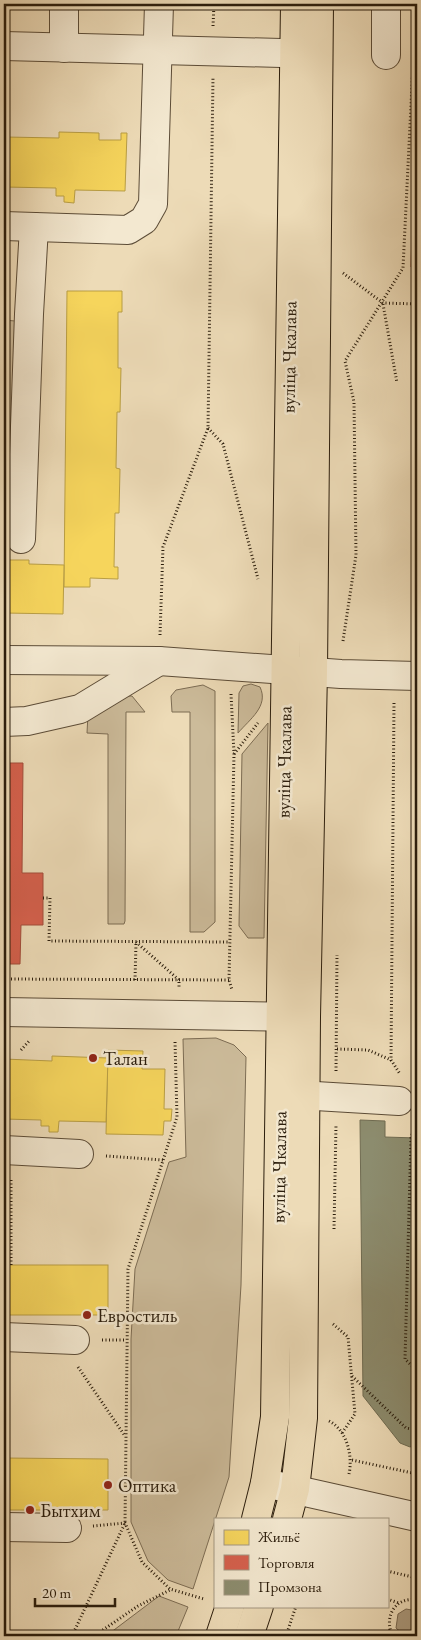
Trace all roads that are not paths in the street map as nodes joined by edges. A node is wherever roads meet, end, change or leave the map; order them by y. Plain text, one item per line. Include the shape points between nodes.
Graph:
1 (64, 4) edge
2 (159, 4) edge
3 (295, 4) edge
4 (319, 4) edge
5 (386, 4) edge
6 (4, 46) edge
7 (64, 48) junction
8 (158, 50) junction
9 (306, 53) junction
10 (386, 55) dead end
11 (4, 226) edge
12 (34, 227) junction
13 (22, 539) dead end
14 (4, 660) edge
15 (159, 660) junction
16 (285, 669) junction
17 (313, 671) junction
18 (417, 676) edge
19 (4, 722) edge
20 (4, 1012) edge
21 (294, 1016) junction
22 (293, 1094) junction
23 (406, 1097) edge
24 (8, 1150) edge
25 (79, 1154) road end
26 (4, 1337) edge
27 (75, 1340) road end
28 (265, 1483) junction
29 (295, 1489) junction
30 (417, 1517) edge
31 (256, 1518) edge
32 (287, 1518) edge
33 (4, 1527) edge
34 (67, 1528) dead end
35 (217, 1608) edge
36 (259, 1608) edge
37 (220, 1636) edge
38 (249, 1636) edge

1 - 7 street
2 - 8 street
3 - 9 main road, вуліца Чкалава
4 - 9 main road, вуліца Чкалава
5 - 10 street
6 - 7 street
7 - 8 street
8 - 9 street
8 - 12 street via 153,204 144,220 128,230
9 - 16 main road, вуліца Чкалава
9 - 17 main road, вуліца Чкалава
11 - 12 street
12 - 13 street
14 - 15 street
15 - 16 street
15 - 19 street via 80,709 27,721
16 - 17 street
16 - 21 main road, вуліца Чкалава
17 - 18 street
17 - 21 main road, вуліца Чкалава
20 - 21 street
21 - 22 main road, вуліца Чкалава
22 - 23 street
22 - 28 main road, вуліца Чкалава via 275,1417
22 - 29 main road, вуліца Чкалава via 303,1418
24 - 25 street
26 - 27 street
28 - 29 street
28 - 31 main road, вуліца Чкалава
29 - 30 street
29 - 32 main road, вуліца Чкалава
33 - 34 street
35 - 37 main road
36 - 38 main road

